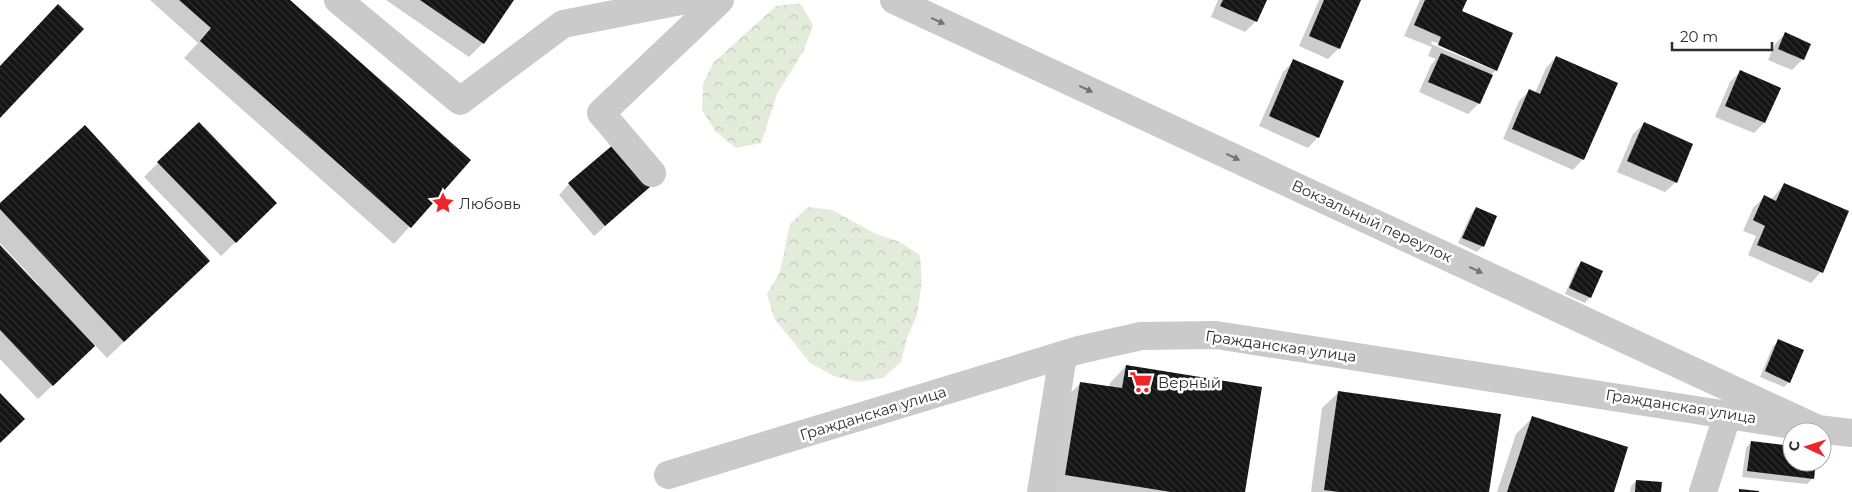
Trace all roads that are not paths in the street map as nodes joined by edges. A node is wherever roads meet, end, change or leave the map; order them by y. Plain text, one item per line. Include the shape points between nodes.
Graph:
1 (338, 0) edge
2 (686, 0) edge
3 (720, 0) edge
4 (894, 0) edge
5 (652, 173) dead end
6 (1063, 356) junction
7 (1728, 413) junction
8 (1782, 422) edge
9 (1805, 422) edge
10 (1832, 430) edge
11 (1852, 433) edge
12 (668, 475) dead end
13 (1040, 492) edge
14 (1703, 492) edge

1 - 2 street via 460,101 563,24
3 - 5 street via 601,113
4 -> 9 street, Вокзальный переулок
6 - 7 street, Гражданская улица via 1141,336 1216,335
6 - 12 street, Гражданская улица
6 - 13 street
7 - 8 street, Гражданская улица
7 - 14 street
10 - 11 street, Вокзальный переулок

